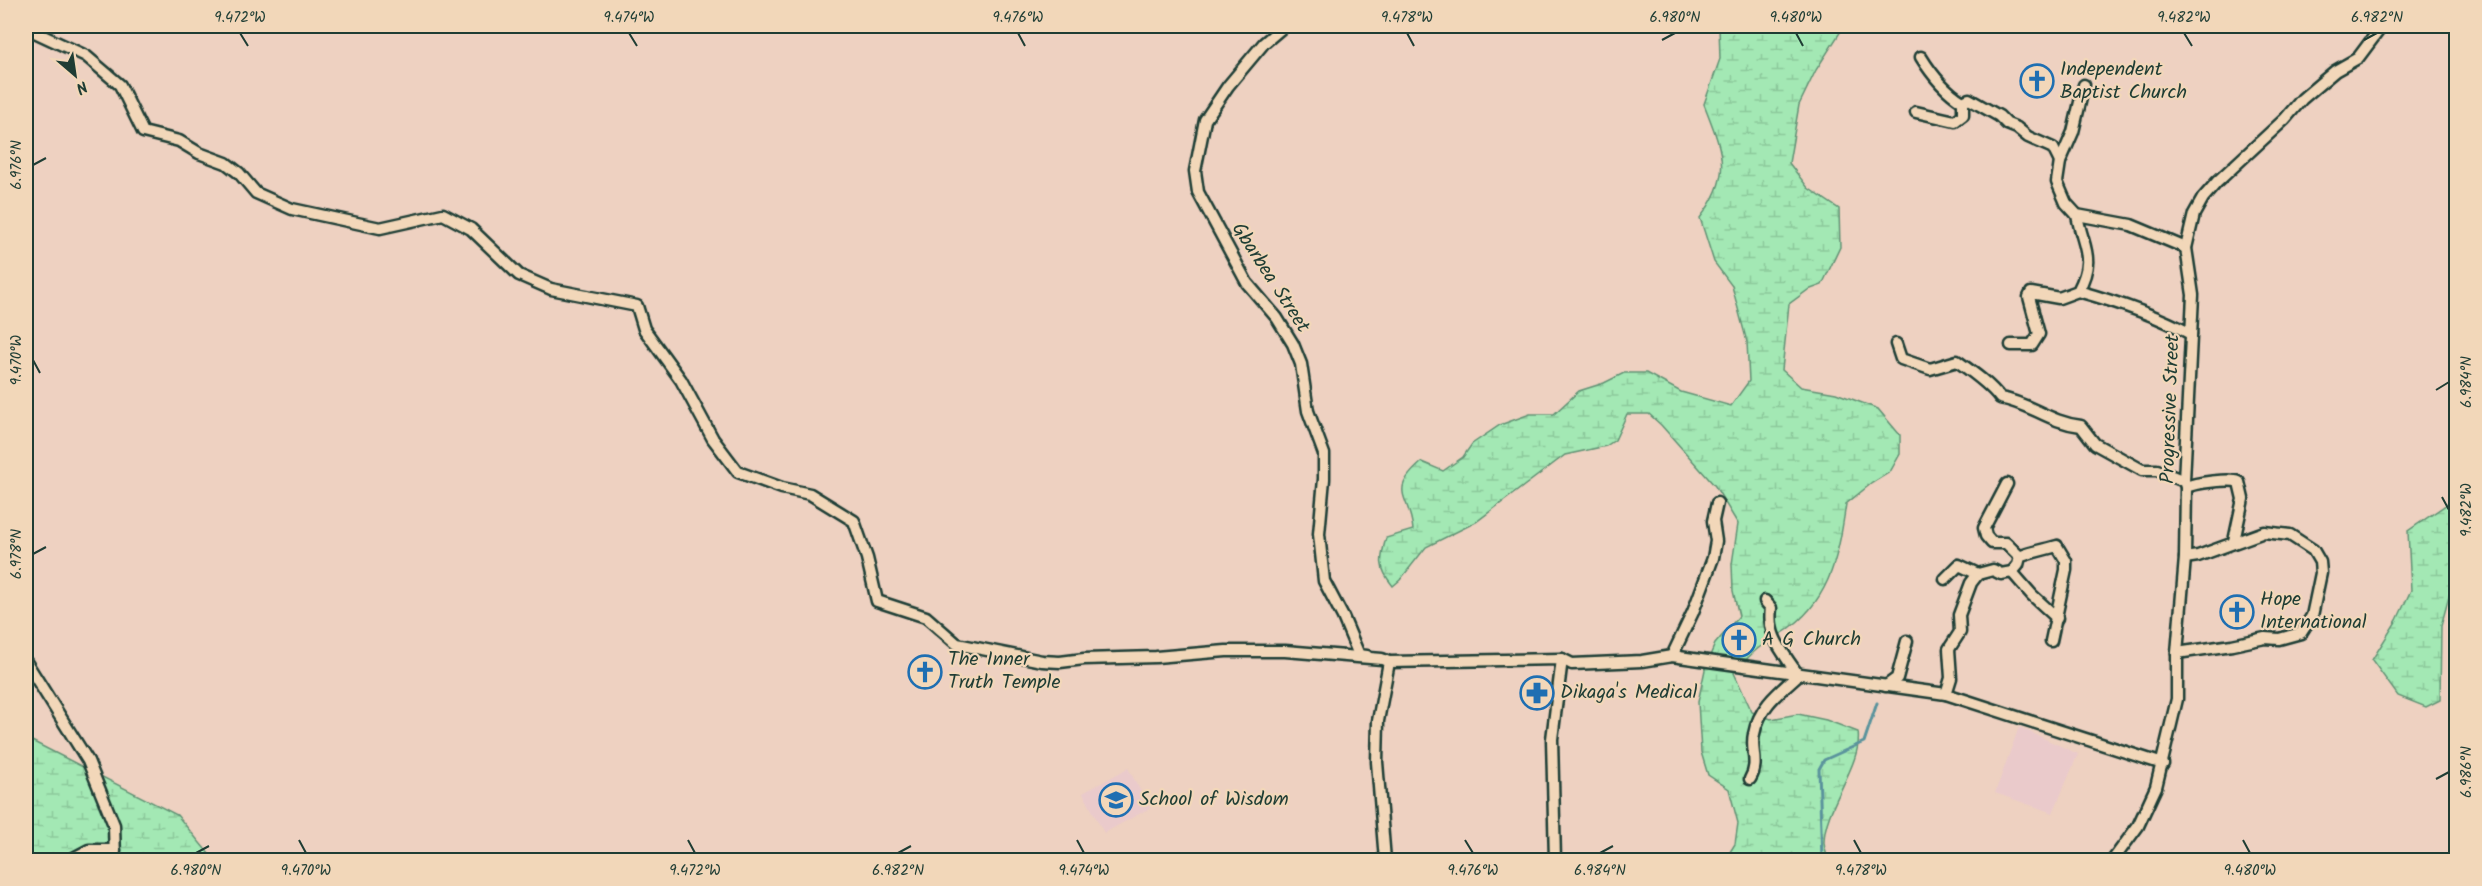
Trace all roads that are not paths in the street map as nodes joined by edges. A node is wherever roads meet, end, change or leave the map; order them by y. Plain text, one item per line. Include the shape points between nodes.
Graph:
1 (1284, 26) edge
2 (2382, 26) edge
3 (26, 28) edge
4 (1921, 57) dead end
5 (2084, 85) dead end
6 (1963, 102) junction
7 (1916, 112) dead end
8 (2060, 162) junction
9 (2077, 215) junction
10 (2186, 248) junction
11 (2078, 291) junction
12 (2191, 334) junction
13 (1896, 344) dead end
14 (2011, 345) dead end
15 (2007, 484) dead end
16 (2185, 484) junction
17 (1717, 503) dead end
18 (2234, 541) junction
19 (2020, 556) junction
20 (2185, 558) junction
21 (2012, 572) junction
22 (1978, 574) junction
23 (1945, 579) dead end
24 (1765, 601) dead end
25 (2057, 618) junction
26 (2051, 640) dead end
27 (1907, 641) dead end
28 (2176, 653) junction
29 (1672, 656) junction
30 (1562, 659) junction
31 (1385, 661) junction
32 (26, 662) edge
33 (1798, 675) junction
34 (1886, 687) junction
35 (1946, 694) junction
36 (2163, 764) junction
37 (1750, 779) dead end
38 (115, 855) edge
39 (70, 861) edge
40 (1385, 861) edge
41 (1555, 861) edge
42 (2113, 861) edge

1 - 31 street, Gbarbea Street via 1264,43 1205,120 1195,171 1198,192 1247,283 1277,318 1297,354 1308,411 1324,454 1319,534 1324,581 1359,655
2 - 10 street, Progressive Street via 2358,58 2335,71 2302,99 2217,182 2194,214
3 - 31 street via 86,56 120,85 143,132 179,141 226,163 256,193 292,209 381,228 443,214 471,229 503,261 535,282 551,289 637,306 644,329 738,472 810,494 854,521 877,601 926,617 957,644 1060,662 1285,651
4 - 6 street via 1944,87
5 - 8 street via 2073,132
6 - 7 street via 1963,115 1955,121
6 - 8 street via 1969,99 2028,137 2053,148
8 - 9 street via 2057,182
9 - 10 street via 2131,225
9 - 11 street via 2090,261
10 - 12 street, Progressive Street via 2193,295
11 - 12 street via 2167,321
11 - 14 street via 2058,298 2031,293 2039,334 2032,345
12 - 16 street, Progressive Street
13 - 16 street via 1902,359 1930,369 1957,361 1992,387 2000,398 2014,400 2049,419 2081,426 2095,444 2142,470 2157,471
15 - 19 street via 1984,528 1992,543 2006,543
16 - 18 street via 2231,478 2239,482 2243,499
16 - 20 street, Progressive Street
17 - 29 street via 1713,558
18 - 20 street
18 - 28 street via 2264,532 2290,535 2313,550 2321,573 2312,616 2301,633 2279,639
19 - 21 street
19 - 25 street via 2057,546 2066,561
20 - 28 street, Progressive Street
21 - 22 street via 2001,574 1993,570
21 - 25 street
22 - 23 street via 1959,565
22 - 35 street via 1959,615 1960,632 1949,649 1951,678
24 - 33 street via 1771,608 1769,625 1781,652
25 - 26 street
27 - 34 street via 1897,678
28 - 36 street, Progressive Street via 2177,699
29 - 30 street via 1572,664
29 - 33 street
30 - 31 street
30 - 41 street via 1552,739
31 - 40 street via 1377,762
32 - 38 street via 88,761 114,825
33 - 34 street
33 - 37 street via 1767,702 1754,733 1756,769
34 - 35 street
35 - 36 street
36 - 42 street, Progressive Street via 2138,826
38 - 39 street via 89,850

